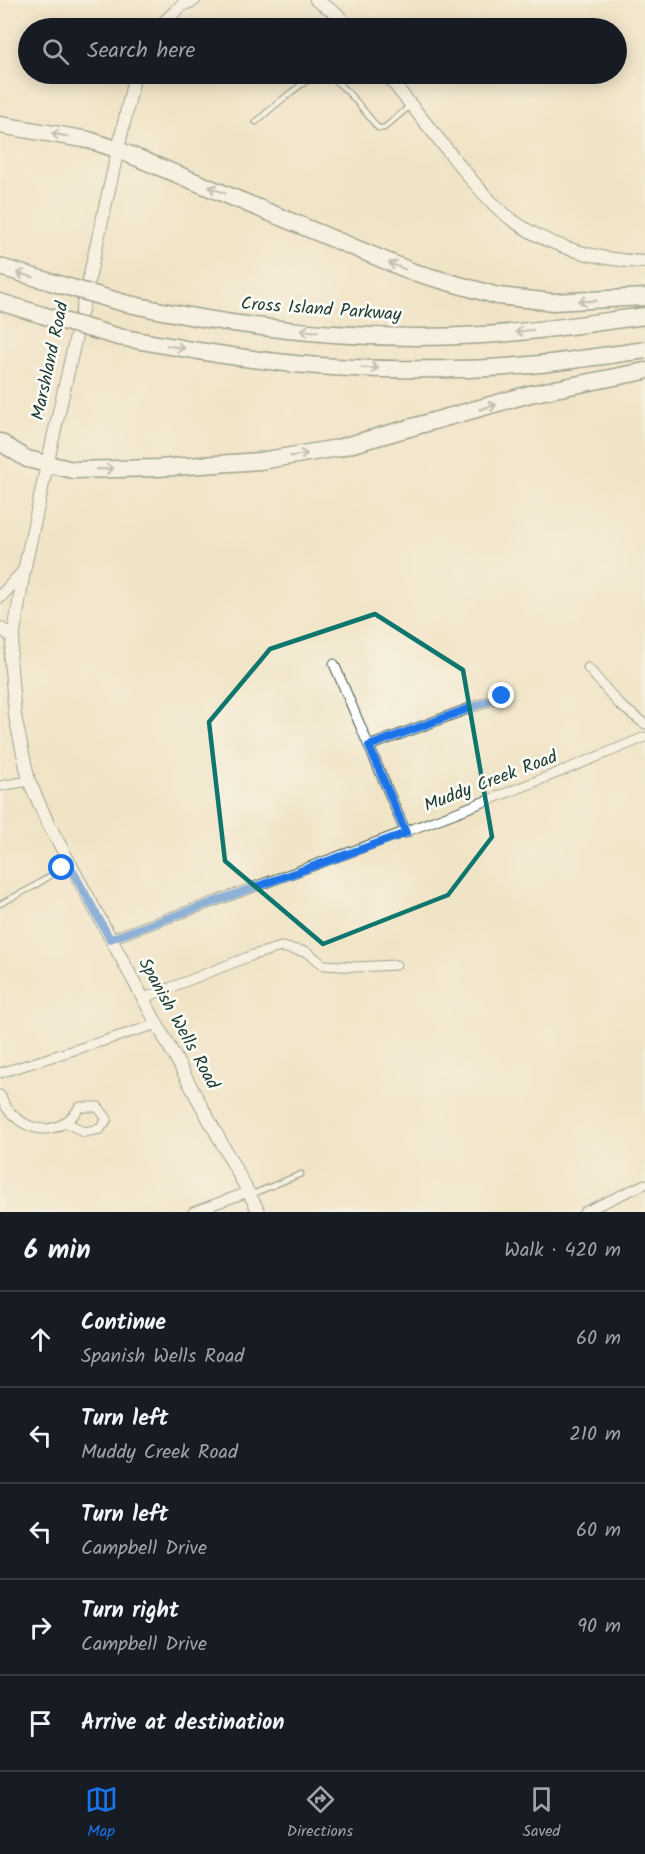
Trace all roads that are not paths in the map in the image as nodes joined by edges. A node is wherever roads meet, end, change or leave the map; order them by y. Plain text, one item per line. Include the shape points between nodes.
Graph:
1 (194, 0) edge
2 (316, 0) edge
3 (168, 18) edge
4 (341, 18) edge
5 (132, 84) edge
6 (303, 84) edge
7 (340, 84) edge
8 (394, 84) edge
9 (411, 105) junction
10 (255, 122) dead end
11 (0, 124) edge
12 (116, 149) junction
13 (645, 262) edge
14 (0, 267) edge
15 (645, 297) edge
16 (0, 302) edge
17 (645, 316) edge
18 (645, 350) edge
19 (645, 371) edge
20 (0, 442) edge
21 (47, 465) junction
22 (24, 571) junction
23 (0, 597) edge
24 (0, 628) edge
25 (13, 637) junction
26 (5, 656) edge
27 (334, 664) dead end
28 (588, 668) dead end
29 (502, 696) dead end
30 (645, 724) edge
31 (645, 737) edge
32 (369, 746) junction
33 (29, 781) junction
34 (0, 786) edge
35 (406, 833) junction
36 (69, 864) junction
37 (0, 904) edge
38 (110, 939) junction
39 (396, 965) dead end
40 (144, 998) junction
41 (158, 1024) junction
42 (0, 1073) edge
43 (0, 1095) edge
44 (67, 1123) dead end
45 (301, 1174) dead end
46 (645, 1184) edge
47 (249, 1193) junction
48 (193, 1212) edge
49 (259, 1212) edge
50 (584, 1212) edge

1 - 3 street
2 - 4 street
5 - 12 street, Marshland Road
6 - 10 lane
7 - 9 lane via 378,128 384,128
8 - 9 street
9 - 13 street via 502,212 574,251 616,261
12 -> 11 highway via 89,140
15 -> 12 highway via 553,302 498,296 413,272
12 - 21 street, Marshland Road
17 -> 14 highway, Cross Island Parkway, bridge via 483,335 342,334 189,317 124,303
16 -> 18 highway, bridge via 119,337 219,355 354,368 468,369
21 -> 19 highway via 73,470 158,468 293,456 338,448 530,394
20 - 21 highway via 27,459
21 - 22 street, Marshland Road
22 - 23 street
22 - 25 street, Marshland Road
24 - 25 street
25 - 26 street, Marshland Road
26 - 33 street, Spanish Wells Road
27 - 32 street
28 - 30 street via 620,705
29 - 32 street
31 - 35 street, Muddy Creek Road
32 - 35 street
33 - 34 street
33 - 36 street, Spanish Wells Road
35 - 38 street, Muddy Creek Road
36 - 37 lane
36 - 38 street, Spanish Wells Road
38 - 40 street, Spanish Wells Road
39 - 40 street via 324,965 308,952 281,947
40 - 41 street, Spanish Wells Road
41 - 42 street
41 - 47 street, Spanish Wells Road
43 - 44 street via 9,1111 33,1128 42,1130
45 - 47 lane
46 - 50 street
47 - 48 street
47 - 49 street, Spanish Wells Road

